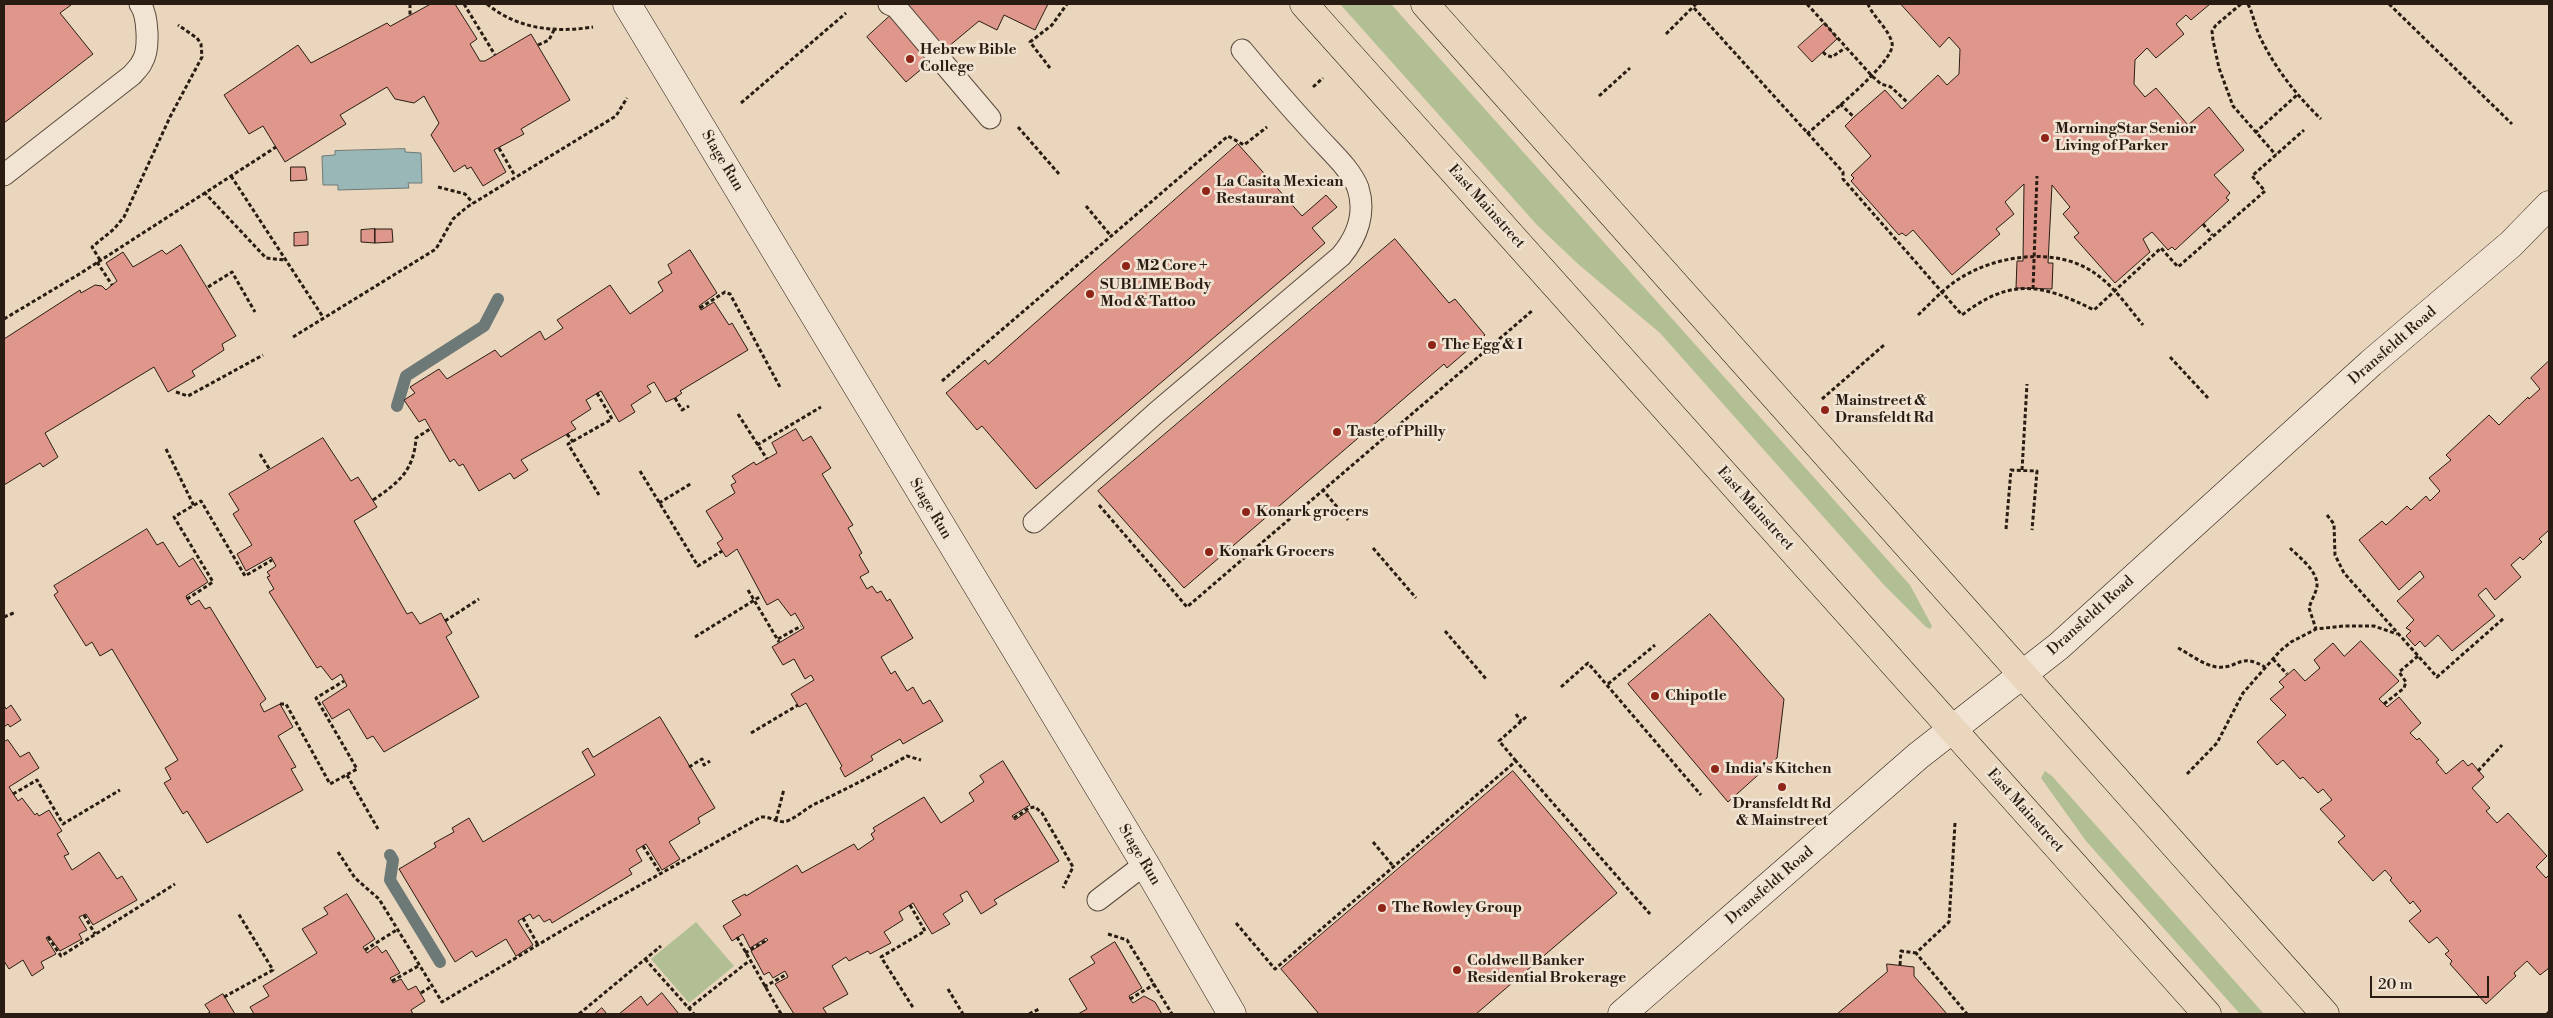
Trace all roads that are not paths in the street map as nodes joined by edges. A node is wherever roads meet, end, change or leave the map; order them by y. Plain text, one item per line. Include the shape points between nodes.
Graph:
1 (140, 4) edge
2 (627, 4) edge
3 (889, 4) edge
4 (1304, 4) edge
5 (1425, 4) edge
6 (1242, 50) dead end
7 (990, 118) dead end
8 (4, 175) edge
9 (2549, 205) edge
10 (1034, 522) dead end
11 (2023, 675) junction
12 (1951, 730) junction
13 (1145, 864) junction
14 (1098, 900) dead end
15 (1232, 1014) edge
16 (1622, 1014) edge
17 (2207, 1014) edge
18 (2325, 1014) edge

1 - 8 lane via 147,28 144,61 132,75
2 - 13 street, Stage Run
3 - 7 lane via 896,7
4 - 12 main road, East Mainstreet
5 - 11 main road
6 - 10 lane via 1337,158 1358,188 1361,213 1358,229 1342,256
9 - 11 street, Dransfeldt Road via 2512,244 2364,369
11 - 12 street, Dransfeldt Road
11 - 18 main road
12 - 16 street, Dransfeldt Road
12 - 17 main road, East Mainstreet
13 - 14 lane
13 - 15 street, Stage Run

